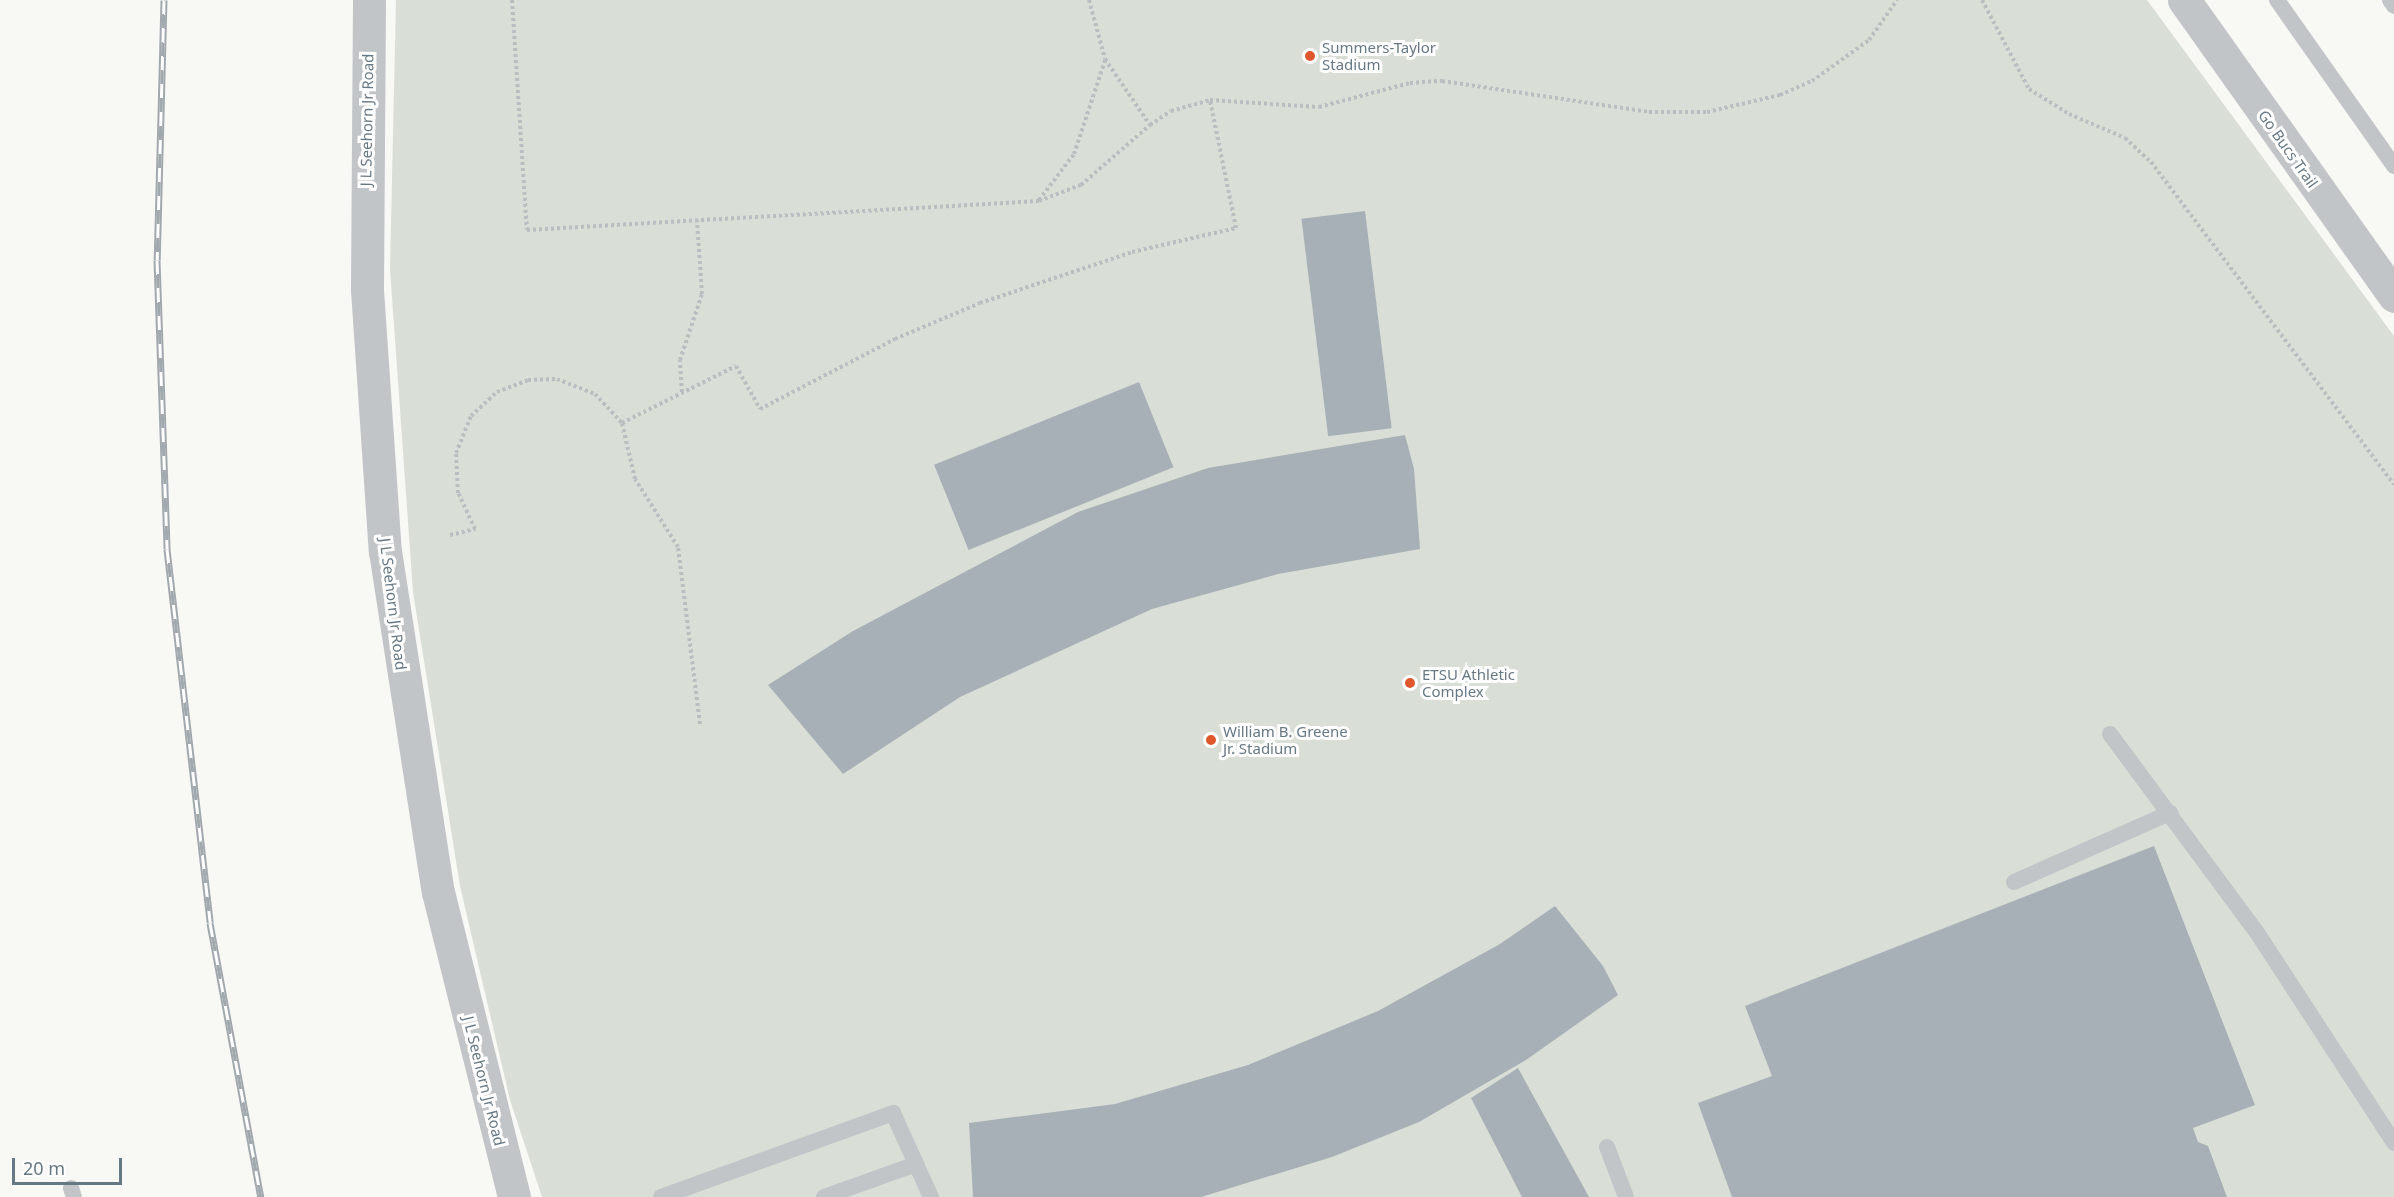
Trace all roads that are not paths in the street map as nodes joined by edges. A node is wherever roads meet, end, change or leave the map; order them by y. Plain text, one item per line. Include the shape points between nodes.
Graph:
1 (369, 0) edge
2 (2184, 0) edge
3 (2277, 0) edge
4 (2390, 0) edge
5 (2394, 6) edge
6 (2394, 166) edge
7 (2394, 296) edge
8 (2110, 734) dead end
9 (2170, 813) junction
10 (2014, 882) dead end
11 (2394, 1143) edge
12 (1607, 1148) dead end
13 (916, 1164) junction
14 (514, 1197) edge
15 (661, 1197) edge
16 (824, 1197) edge
17 (931, 1197) edge
18 (1626, 1197) edge

1 - 14 street, J L Seehorn Jr Road via 367,290 385,551 438,892
2 - 7 street, Go Bucs Trail
3 - 6 lane
4 - 5 lane
8 - 9 lane
9 - 10 lane
9 - 11 lane via 2256,931
12 - 18 lane
13 - 15 lane via 893,1113
13 - 16 lane
13 - 17 lane

